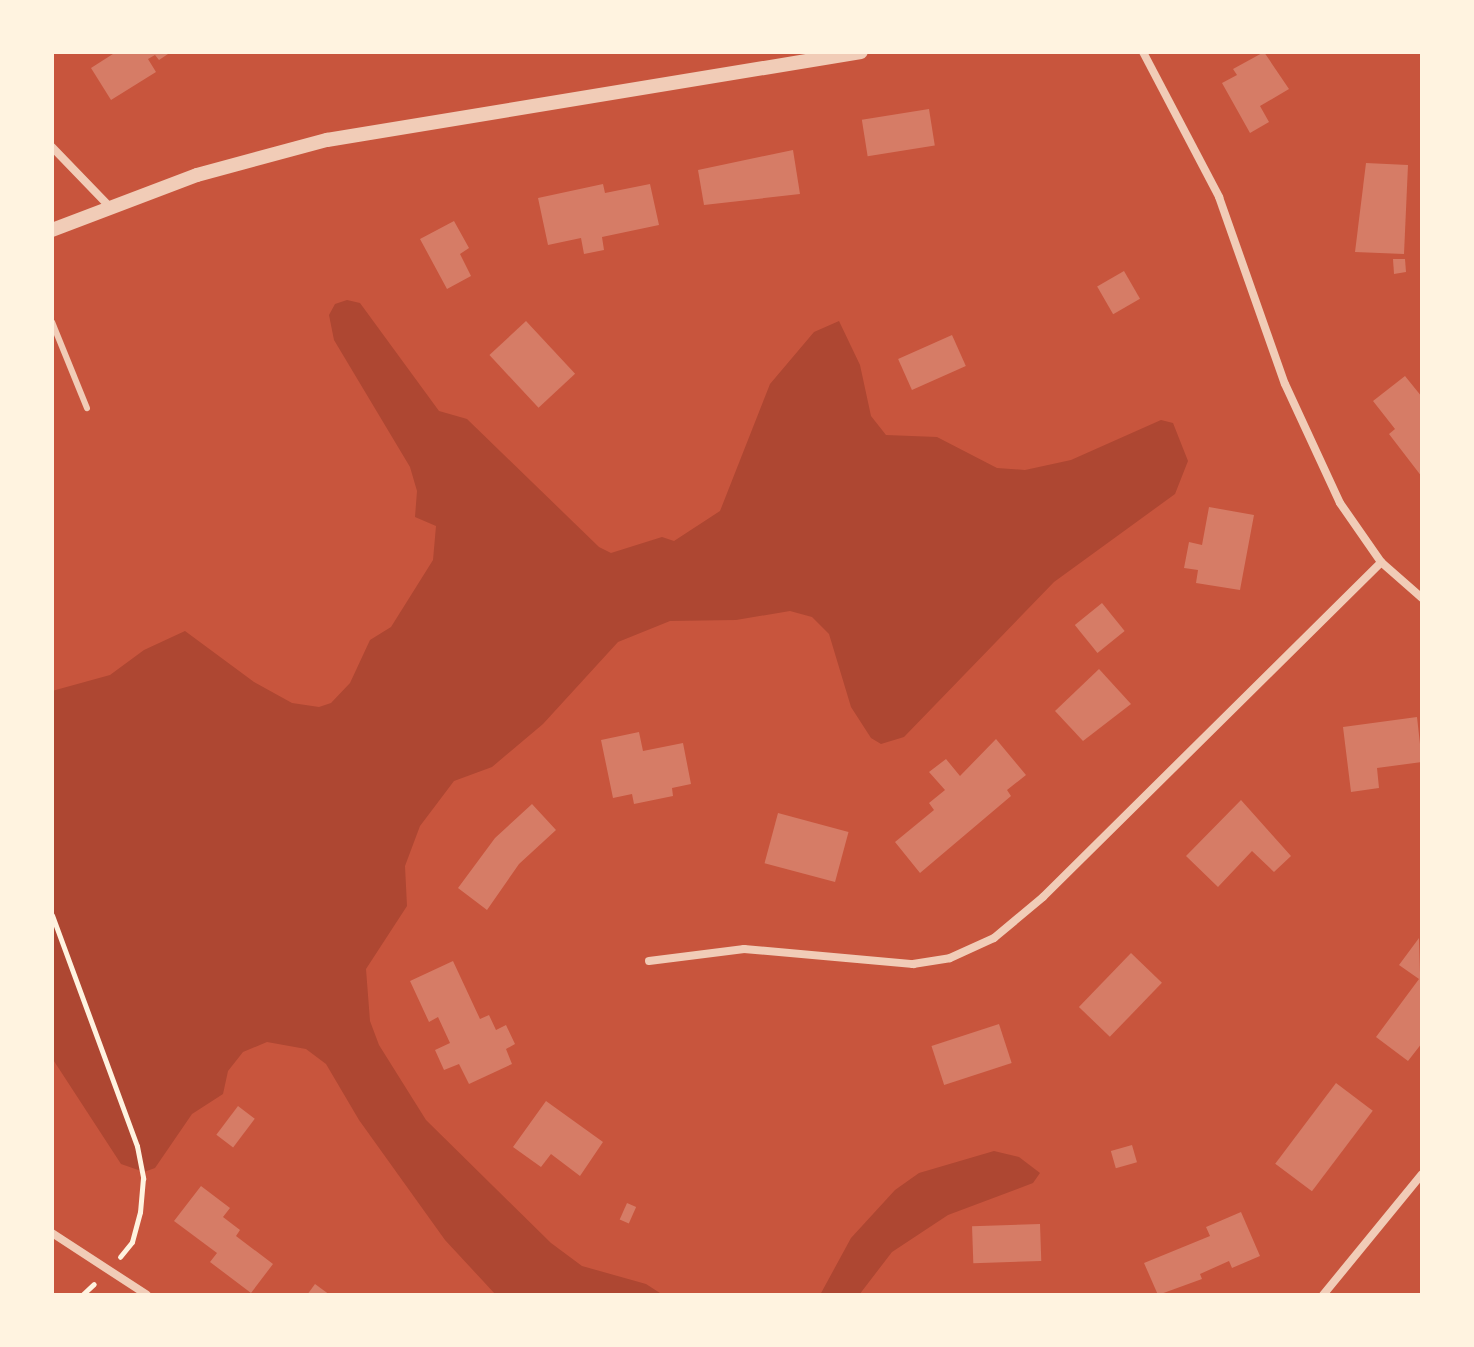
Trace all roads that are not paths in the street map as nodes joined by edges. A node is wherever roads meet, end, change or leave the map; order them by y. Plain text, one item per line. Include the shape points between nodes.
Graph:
1 (861, 52) edge
2 (1143, 52) edge
3 (52, 147) edge
4 (109, 206) junction
5 (52, 230) edge
6 (52, 322) edge
7 (87, 408) dead end
8 (1381, 562) junction
9 (1422, 598) edge
10 (649, 961) dead end
11 (1422, 1174) edge
12 (52, 1233) edge
13 (147, 1295) edge
14 (1323, 1295) edge

1 - 4 street via 327,140 197,175
2 - 8 street via 1219,197 1304,428 1340,503
3 - 4 street
4 - 5 street
6 - 7 lane
8 - 9 street
8 - 10 street via 1043,897 994,938 950,958 913,964 744,949
11 - 14 street
12 - 13 street

